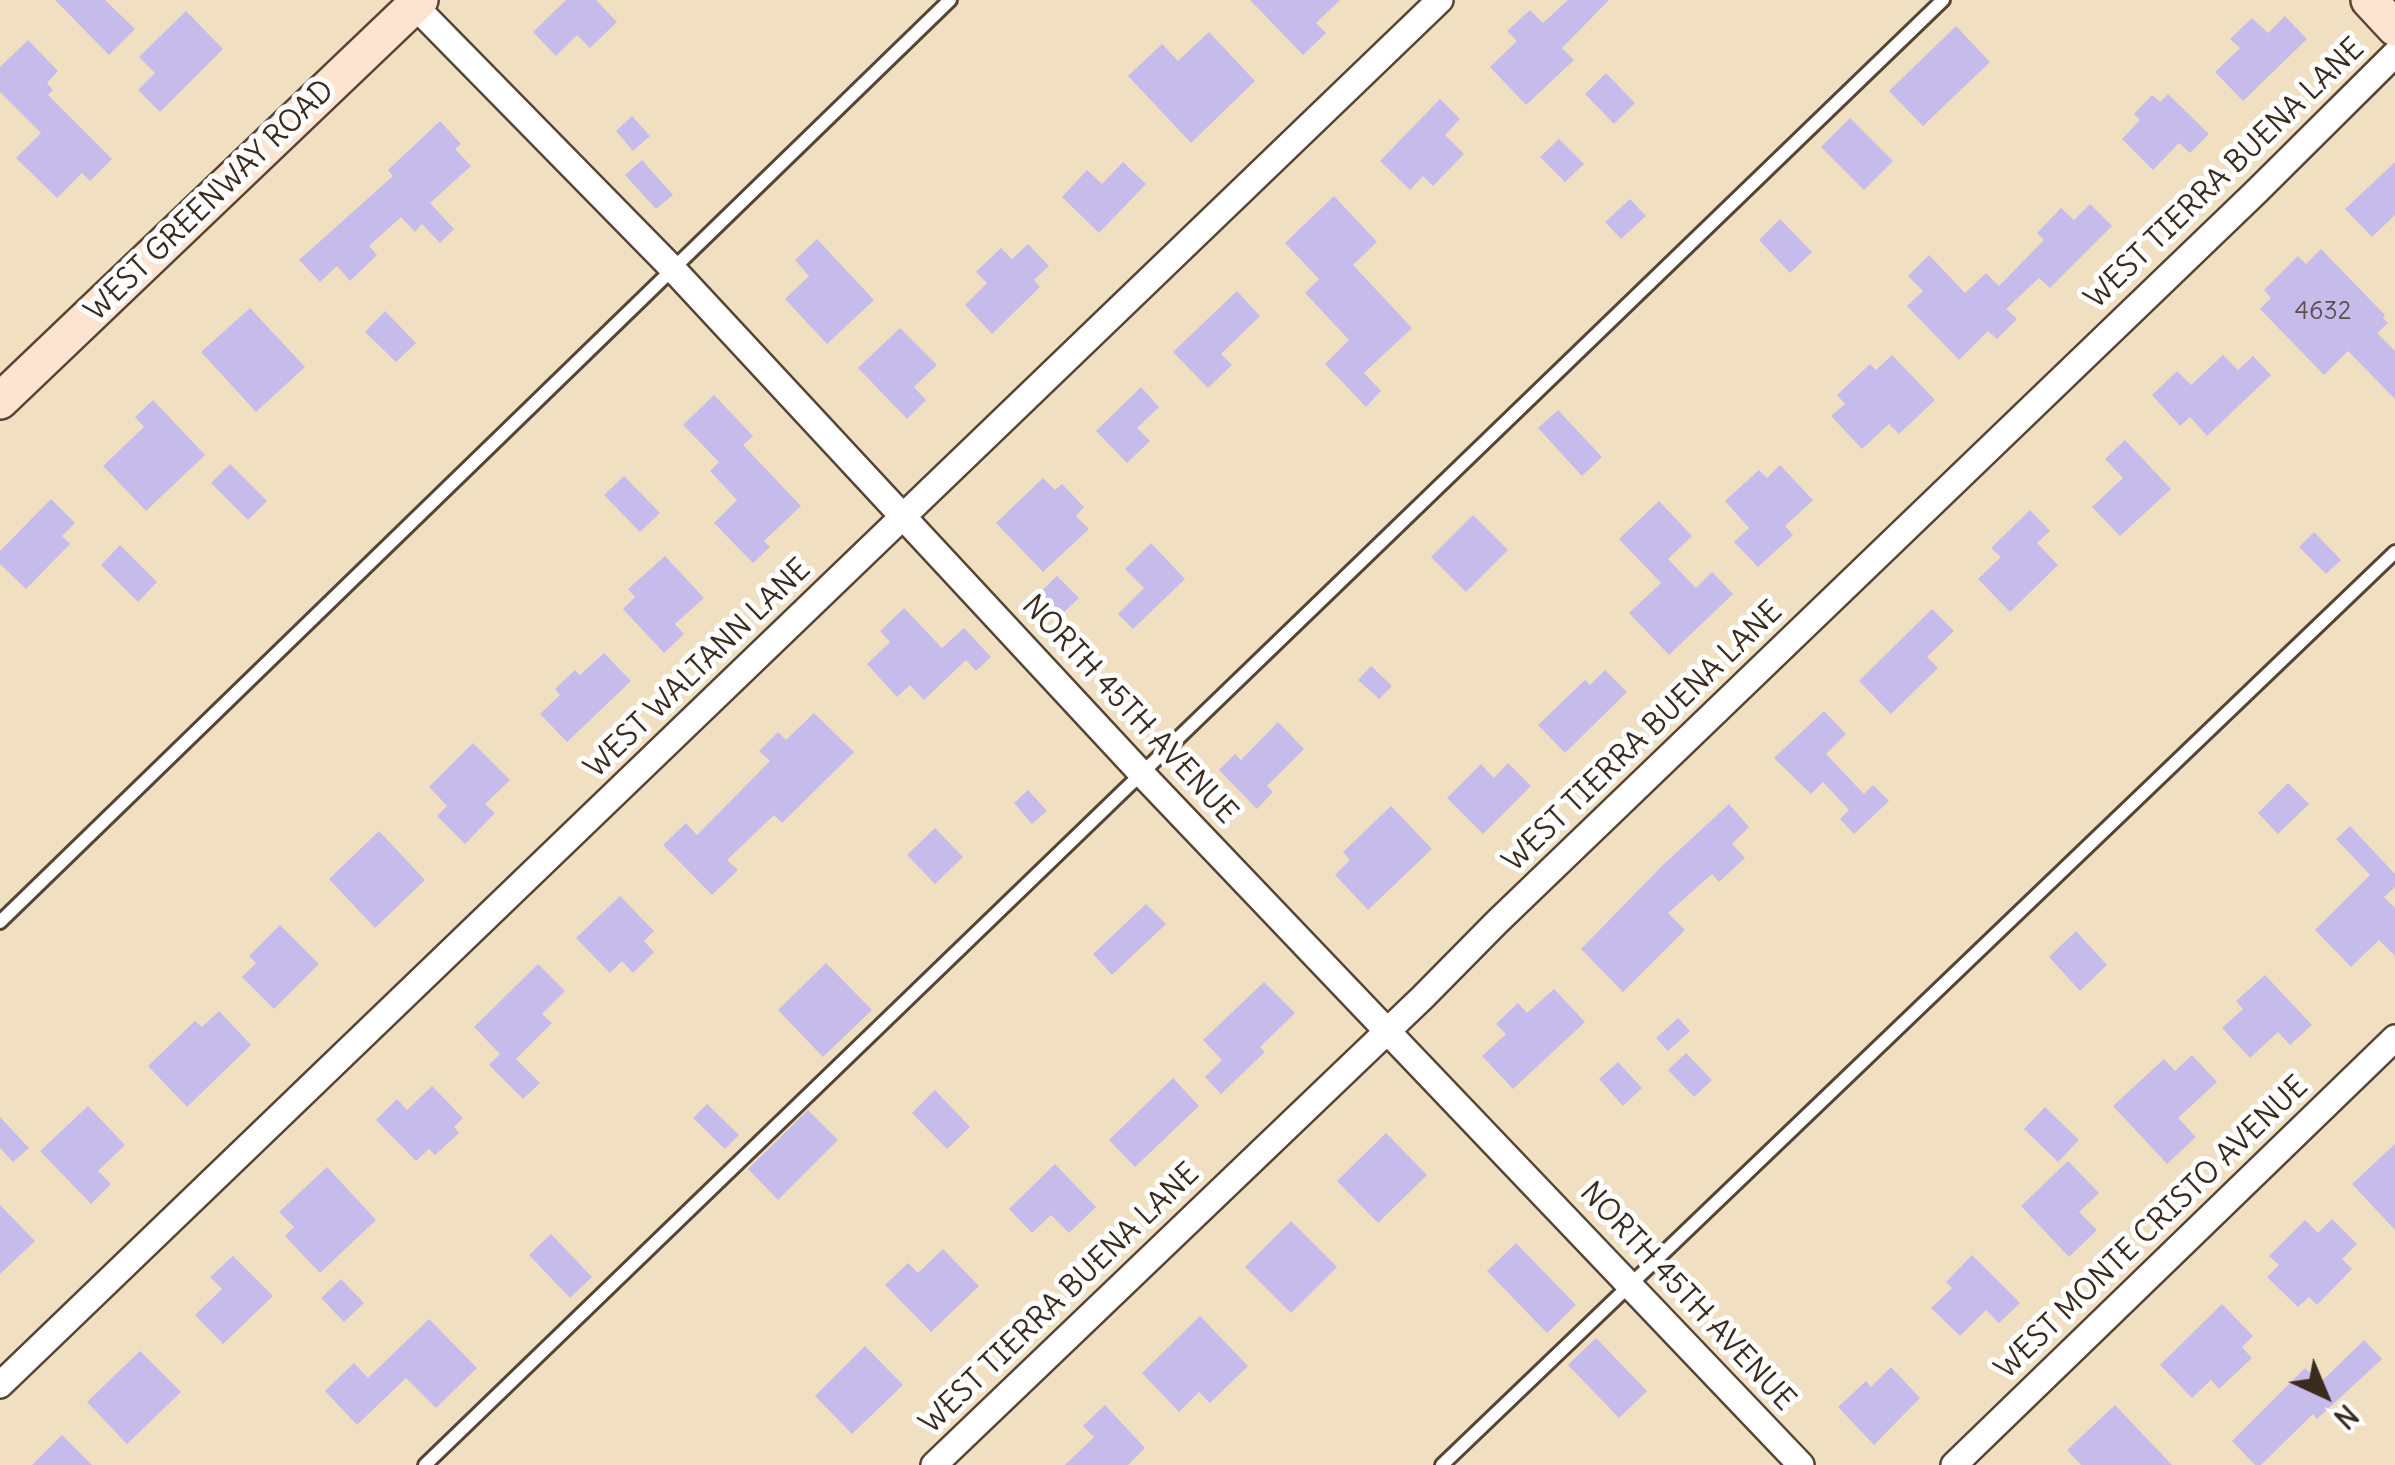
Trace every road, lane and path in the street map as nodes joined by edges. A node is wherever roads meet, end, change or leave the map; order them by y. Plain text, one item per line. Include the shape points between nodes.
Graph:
1 (950, 0) edge
2 (1440, 0) edge
3 (1943, 0) edge
4 (2369, 0) edge
5 (414, 2) edge
6 (2395, 28) edge
7 (2395, 54) edge
8 (672, 268) junction
9 (0, 401) edge
10 (904, 516) junction
11 (2395, 552) edge
12 (1142, 774) junction
13 (0, 922) edge
14 (1388, 1031) junction
15 (2395, 1038) edge
16 (1630, 1284) junction
17 (0, 1385) edge
18 (425, 1465) edge
19 (934, 1465) edge
20 (1442, 1465) edge
21 (1801, 1465) edge
22 (1954, 1465) edge

1 - 8 lane
2 - 10 street, WEST WALTANN LANE
3 - 12 lane
4 - 6 main road
5 - 8 street, NORTH 45TH AVENUE
5 - 9 main road, WEST GREENWAY ROAD
7 - 14 street, WEST TIERRA BUENA LANE
8 - 10 street, NORTH 45TH AVENUE
8 - 13 lane
10 - 12 street, NORTH 45TH AVENUE
10 - 17 street, WEST WALTANN LANE
11 - 16 lane
12 - 14 street, NORTH 45TH AVENUE
12 - 18 lane
14 - 16 street, NORTH 45TH AVENUE
14 - 19 street, WEST TIERRA BUENA LANE
15 - 22 street, WEST MONTE CRISTO AVENUE
16 - 20 lane
16 - 21 street, NORTH 45TH AVENUE

